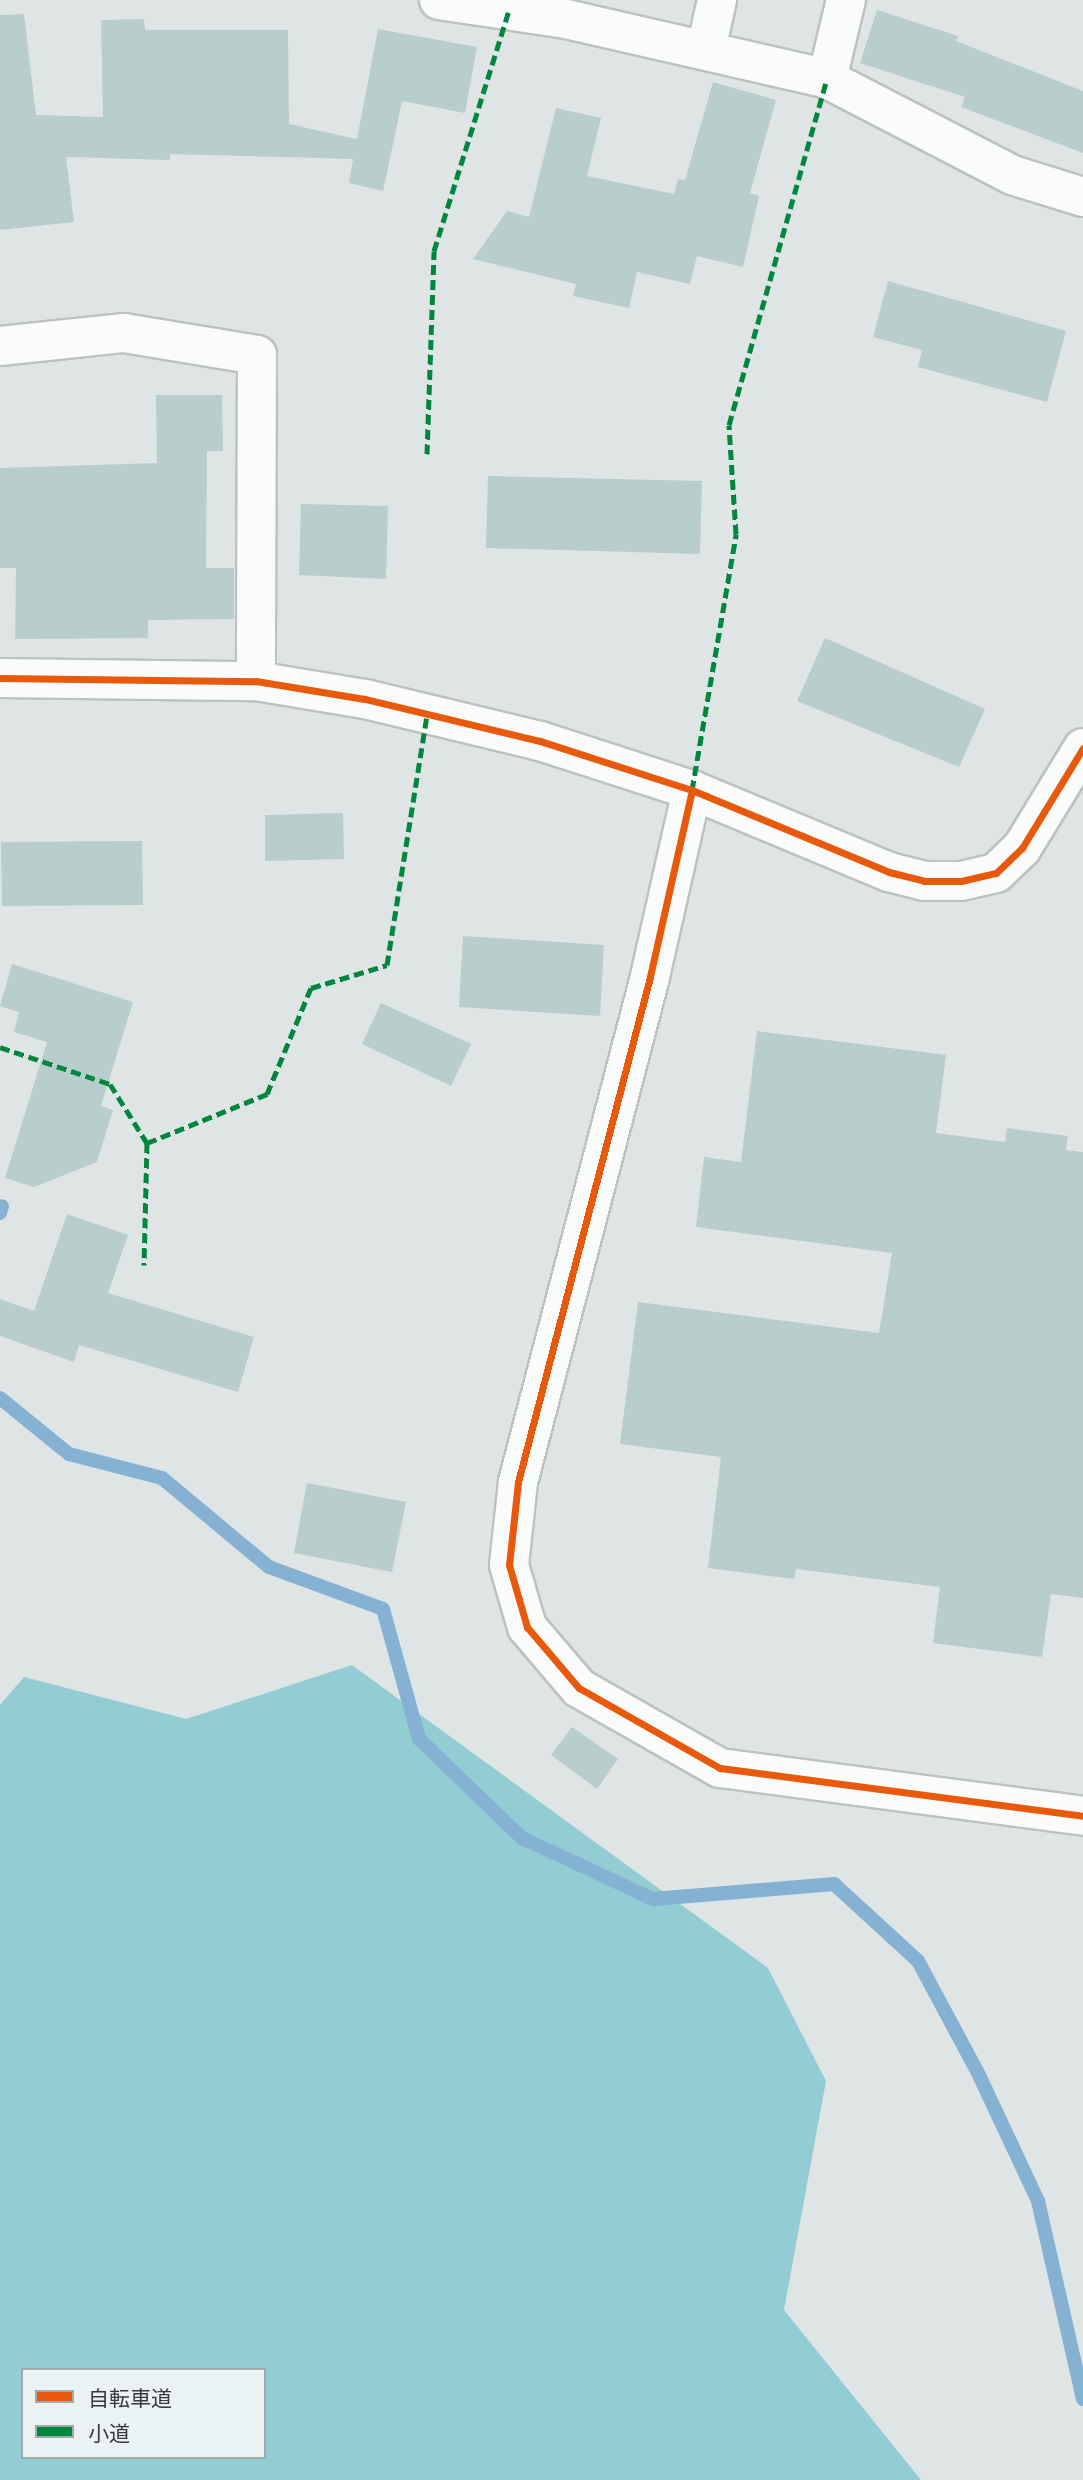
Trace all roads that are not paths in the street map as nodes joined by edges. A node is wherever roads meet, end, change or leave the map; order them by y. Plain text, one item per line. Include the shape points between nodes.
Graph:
1 (439, 0) edge
2 (718, 0) edge
3 (846, 0) edge
4 (568, 10) edge
5 (706, 49) junction
6 (827, 79) junction
7 (1083, 197) edge
8 (0, 346) edge
9 (0, 678) edge
10 (256, 681) junction
11 (1083, 748) edge
12 (692, 790) junction
13 (1083, 1816) edge

1 - 4 street
2 - 5 street
3 - 6 street
4 - 5 street
5 - 6 street
6 - 7 street via 1012,175
8 - 10 street via 124,333 257,355
9 - 10 street
10 - 12 street via 365,699 528,738
11 - 12 street via 1022,848 996,873 961,881 924,881 889,872
12 - 13 street via 650,977 518,1482 509,1565 527,1627 579,1688 720,1768

